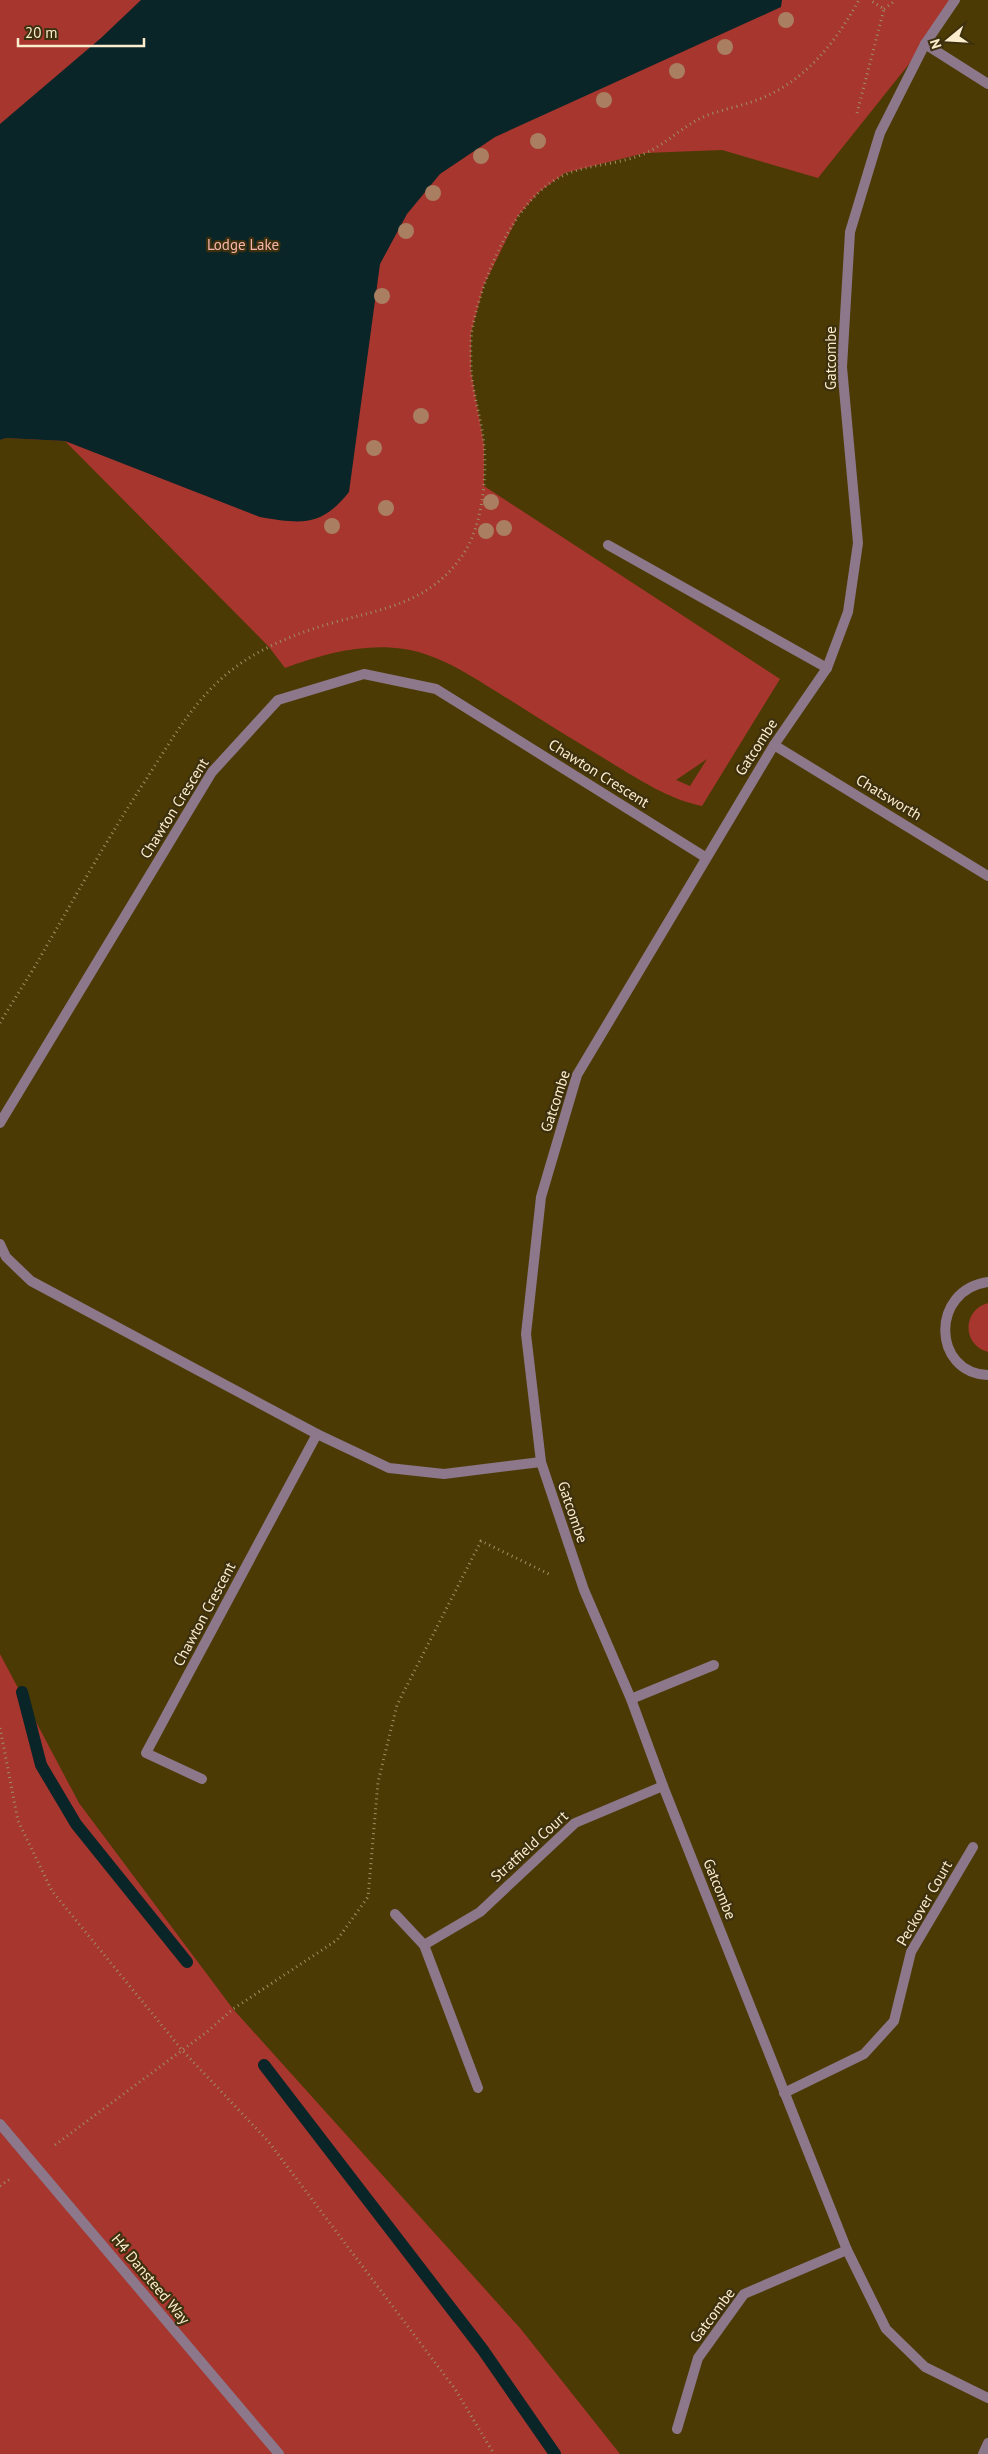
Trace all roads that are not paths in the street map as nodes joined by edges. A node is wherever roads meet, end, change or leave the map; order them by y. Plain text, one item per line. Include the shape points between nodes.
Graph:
1 (955, 0) edge
2 (925, 44) junction
3 (988, 84) edge
4 (608, 545) dead end
5 (827, 668) junction
6 (774, 745) junction
7 (705, 857) junction
8 (988, 876) edge
9 (0, 1123) edge
10 (0, 1244) edge
11 (988, 1282) edge
12 (988, 1376) edge
13 (317, 1434) junction
14 (541, 1462) junction
15 (714, 1665) dead end
16 (631, 1699) junction
17 (202, 1779) dead end
18 (663, 1786) junction
19 (973, 1847) dead end
20 (394, 1914) dead end
21 (424, 1945) junction
22 (478, 2088) dead end
23 (784, 2092) junction
24 (0, 2124) edge
25 (846, 2250) junction
26 (988, 2398) edge
27 (677, 2429) dead end
28 (988, 2443) edge
29 (279, 2454) edge
30 (983, 2454) edge

1 - 2 street, Gatcombe
2 - 3 street
2 - 5 street, Gatcombe via 880,133 850,232 842,367 858,543 848,612
4 - 5 street
5 - 6 street, Gatcombe
6 - 7 street, Gatcombe
6 - 8 street, Chatsworth
7 - 9 street, Chawton Crescent via 436,689 364,674 278,700 212,772
7 - 14 street, Gatcombe via 577,1075 541,1197 526,1334
10 - 13 street via 6,1257 31,1281
11 - 12 street via 964,1291 953,1302 946,1315 944,1330 955,1359 967,1369
13 - 14 street via 388,1468 444,1474
13 - 17 street, Chawton Crescent via 146,1753
14 - 16 street, Gatcombe via 584,1590
15 - 16 street
16 - 18 street, Gatcombe
18 - 21 street, Stratfield Court via 575,1822 480,1912
18 - 23 street, Gatcombe
19 - 23 street, Peckover Court via 911,1952 894,2021 864,2054
20 - 21 street
21 - 22 street
23 - 25 street, Gatcombe
24 - 29 street, H4 Dansteed Way, bridge
25 - 26 street, Gatcombe via 886,2329 925,2367
25 - 27 street, Gatcombe via 744,2294 698,2358
28 - 30 street

